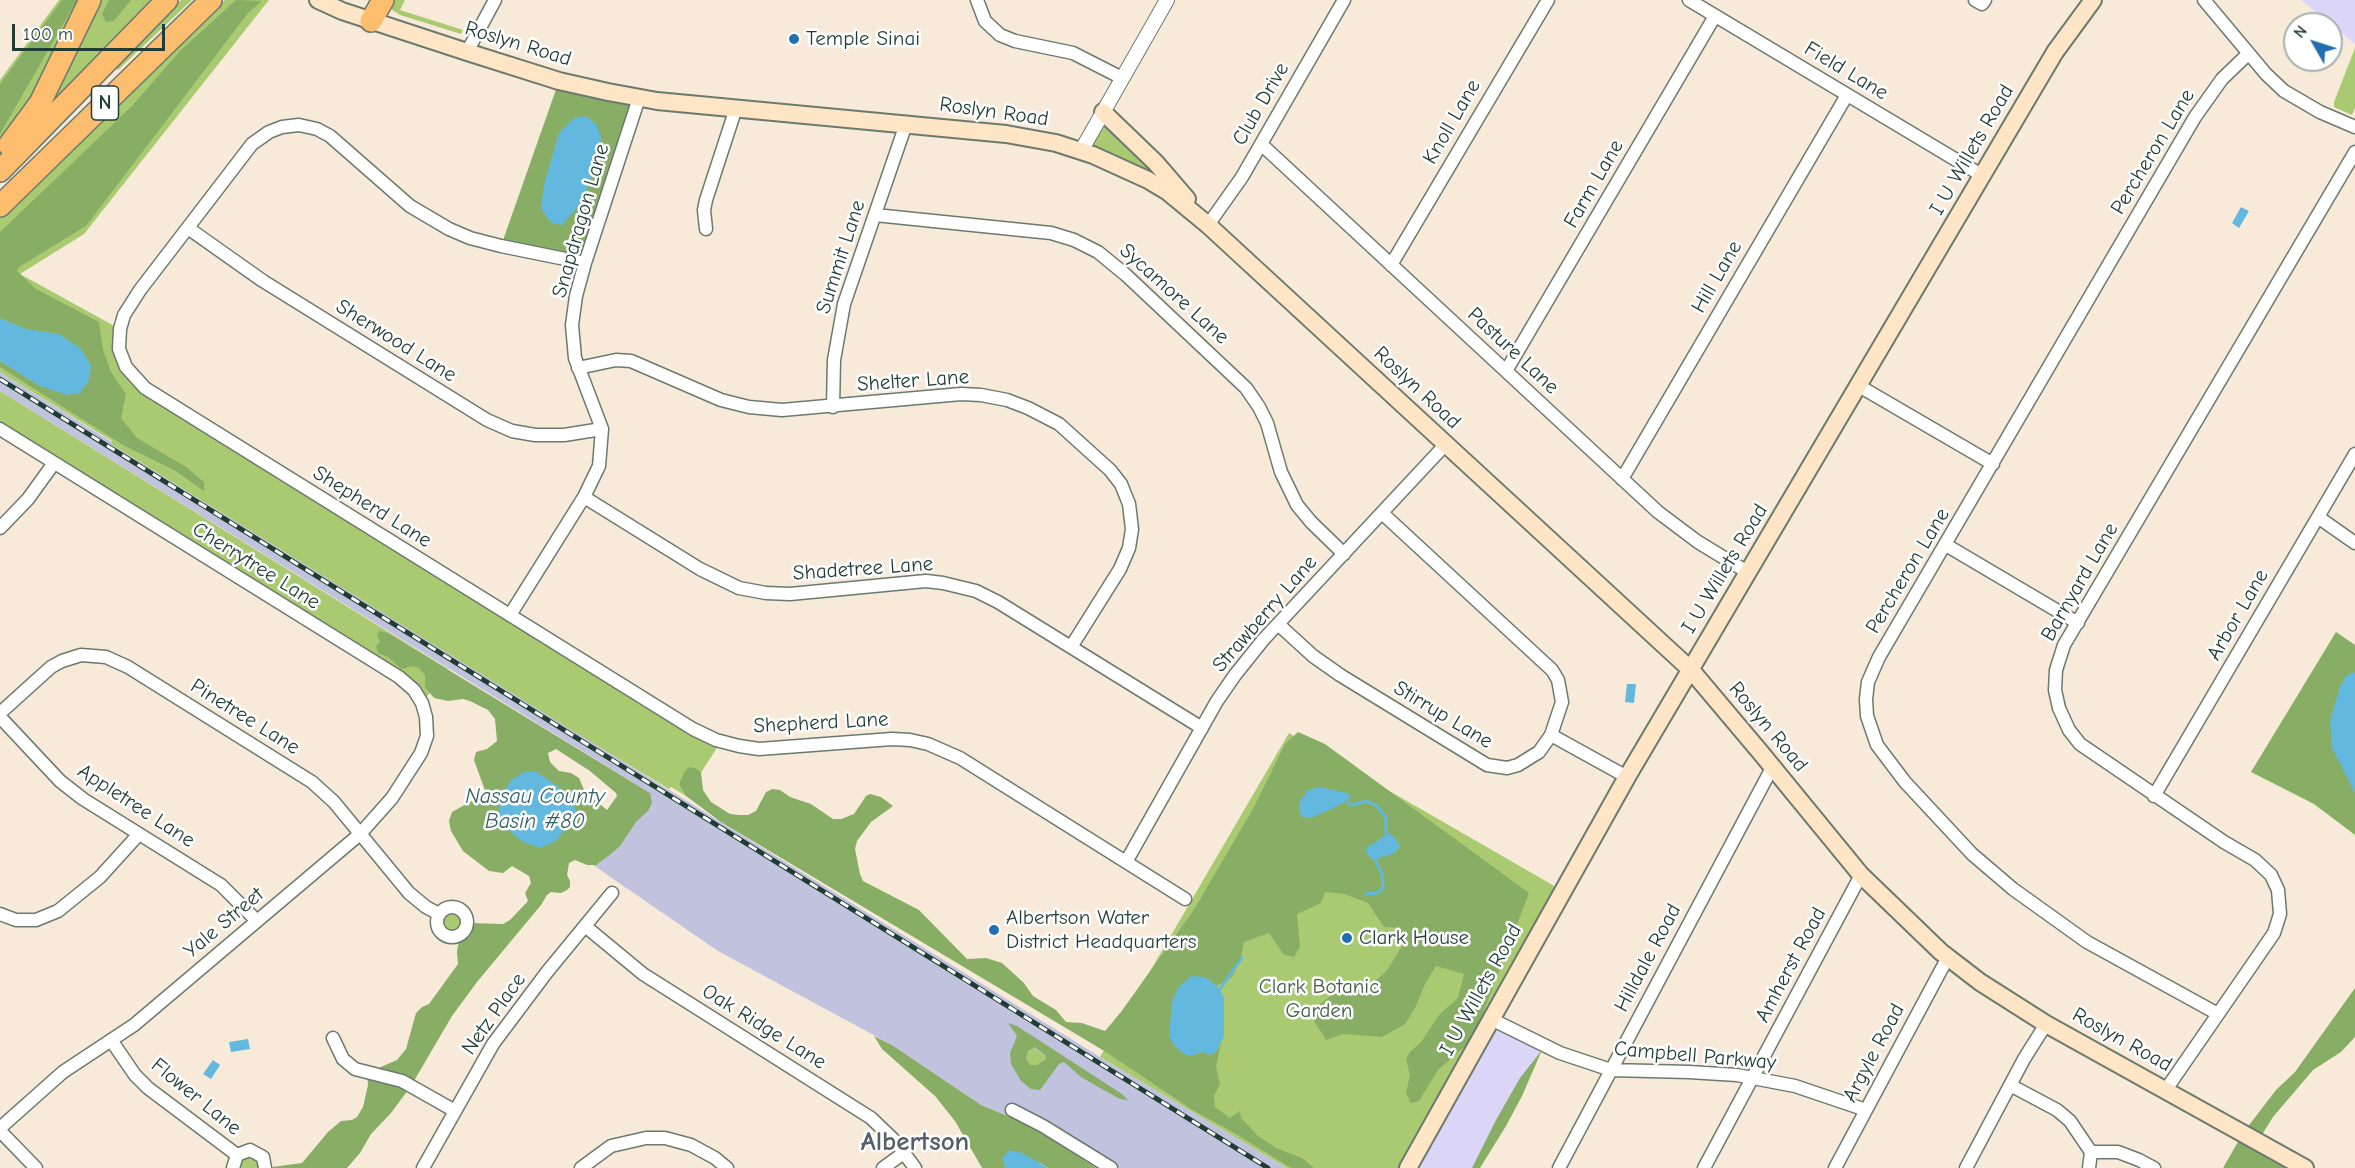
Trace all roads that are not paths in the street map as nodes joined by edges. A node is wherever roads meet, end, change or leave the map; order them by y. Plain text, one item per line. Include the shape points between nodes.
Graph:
1 (90, 0) edge
2 (167, 0) edge
3 (211, 0) edge
4 (318, 0) edge
5 (383, 0) edge
6 (495, 0) edge
7 (977, 0) edge
8 (1167, 0) edge
9 (1344, 0) edge
10 (1548, 0) edge
11 (1689, 0) edge
12 (2092, 0) edge
13 (2204, 0) edge
14 (368, 13) edge
15 (1715, 16) junction
16 (467, 52) junction
17 (2248, 54) junction
18 (1122, 78) junction
19 (1847, 95) junction
20 (639, 98) junction
21 (736, 108) junction
22 (1103, 112) junction
23 (906, 124) junction
24 (2355, 127) edge
25 (1261, 144) junction
26 (1081, 151) junction
27 (2355, 152) edge
28 (0, 155) edge
29 (0, 171) edge
30 (1983, 176) junction
31 (0, 206) edge
32 (875, 215) junction
33 (1208, 225) junction
34 (188, 228) junction
35 (706, 229) dead end
36 (585, 263) junction
37 (1391, 265) junction
38 (578, 368) junction
39 (1506, 371) junction
40 (1859, 386) junction
41 (832, 407) junction
42 (0, 429) edge
43 (602, 429) junction
44 (1445, 445) junction
45 (2355, 454) edge
46 (54, 463) junction
47 (1993, 464) junction
48 (1622, 478) junction
49 (584, 497) junction
50 (1382, 513) junction
51 (2318, 517) junction
52 (0, 528) edge
53 (2355, 543) edge
54 (1946, 545) junction
55 (1344, 554) junction
56 (1749, 573) junction
57 (510, 615) junction
58 (2078, 623) junction
59 (1278, 624) junction
60 (1071, 647) junction
61 (1690, 670) junction
62 (425, 713) joint
63 (0, 715) edge
64 (1202, 728) junction
65 (1551, 735) junction
66 (1773, 766) junction
67 (1627, 777) junction
68 (2154, 796) junction
69 (139, 834) junction
70 (360, 834) junction
71 (1126, 862) junction
72 (1861, 875) junction
73 (612, 893) dead end
74 (1185, 899) dead end
75 (0, 914) edge
76 (439, 914) dead end
77 (257, 921) junction
78 (585, 926) junction
79 (1948, 957) junction
80 (2218, 1014) junction
81 (1491, 1019) junction
82 (2046, 1024) junction
83 (333, 1038) dead end
84 (111, 1040) junction
85 (1611, 1070) junction
86 (1752, 1079) junction
87 (2010, 1085) junction
88 (2166, 1090) junction
89 (1012, 1110) dead end
90 (1866, 1110) junction
91 (455, 1111) junction
92 (0, 1129) edge
93 (905, 1152) junction
94 (2091, 1152) junction
95 (237, 1155) junction
96 (36, 1168) edge
97 (233, 1168) edge
98 (265, 1168) edge
99 (423, 1168) edge
100 (580, 1168) edge
101 (727, 1168) edge
102 (883, 1168) edge
103 (915, 1168) edge
104 (1111, 1168) edge
105 (1408, 1168) edge
106 (1559, 1168) edge
107 (1704, 1168) edge
108 (1835, 1168) edge
109 (1966, 1168) edge
110 (2089, 1168) edge
111 (2154, 1168) edge
112 (2305, 1168) edge

1 - 28 highway via 40,104
2 - 29 highway, N
3 - 31 highway, N
4 - 14 main road, Roslyn Road
5 - 14 highway
6 - 16 street
7 - 18 street via 985,21 1000,35 1073,53
8 - 18 street
9 - 25 street, Club Drive
10 - 37 street, Knoll Lane
11 - 15 street, Field Lane
12 - 30 main road, I U Willets Road via 2063,39
13 - 17 street
14 - 16 main road, Roslyn Road
15 - 19 street, Field Lane
15 - 39 street, Farm Lane
16 - 20 main road, Roslyn Road via 559,81
17 - 24 street via 2288,95
17 - 47 street, Percheron Lane via 2216,86 2195,117
18 - 22 street
19 - 30 street, Field Lane
19 - 48 street, Hill Lane
20 - 21 main road, Roslyn Road
20 - 36 street, Snapdragon Lane
21 - 23 main road, Roslyn Road
21 - 35 street via 706,200
22 - 26 street
22 - 33 main road via 1156,163
23 - 26 main road, Roslyn Road via 1006,134
23 - 32 street, Summit Lane
25 - 33 street, Club Drive
25 - 37 street, Pasture Lane
26 - 33 main road, Roslyn Road via 1148,180
27 - 58 street, Barnyard Lane
30 - 40 main road, I U Willets Road
32 - 41 street, Summit Lane via 837,333
32 - 55 street, Sycamore Lane via 1051,233 1098,252 1246,388 1267,423 1281,472 1297,505
33 - 44 main road, Roslyn Road
34 - 36 street, Shepherd Lane via 252,144 269,132 299,125 330,136 410,206 449,229 501,246
34 - 43 street, Sherwood Lane via 263,281 487,420 512,431 535,435
34 - 57 street, Shepherd Lane via 124,315 119,349 133,377
36 - 38 street, Snapdragon Lane via 572,325
37 - 39 street, Pasture Lane
38 - 41 street, Shelter Lane via 610,360 631,361 721,400 749,407
38 - 43 street, Snapdragon Lane
39 - 48 street, Pasture Lane
40 - 47 street
40 - 56 main road, I U Willets Road
41 - 60 street, Shelter Lane via 961,394 1007,400 1059,424 1110,470 1129,504 1129,548
42 - 46 street, Cherrytree Lane
43 - 49 street, Snapdragon Lane via 599,466
44 - 50 street, Strawberry Lane
44 - 61 main road, Roslyn Road
45 - 51 street, Arbor Lane
46 - 52 street via 28,499
46 - 62 street, Cherrytree Lane via 399,677 414,690
47 - 54 street, Percheron Lane
48 - 56 street, Pasture Lane via 1680,530
49 - 57 street, Snapdragon Lane
49 - 60 street, Shadetree Lane via 700,569 740,588 790,594 902,582 943,583 976,591
50 - 55 street, Strawberry Lane
50 - 65 street, Stirrup Lane via 1552,670 1562,702
51 - 53 street
51 - 68 street, Arbor Lane
54 - 58 street
54 - 80 street, Percheron Lane via 1868,682 1867,716 1877,745 1939,820 2013,889 2087,942
55 - 59 street, Strawberry Lane
56 - 61 main road, I U Willets Road
57 - 71 street, Shepherd Lane via 716,740 759,749 892,739 928,744 960,758
58 - 68 street, Barnyard Lane via 2064,645 2056,670 2055,690 2062,717 2080,744
59 - 64 street, Strawberry Lane via 1235,675
59 - 65 street, Stirrup Lane via 1340,675 1487,765 1507,768 1526,762
60 - 64 street, Shadetree Lane
61 - 66 main road, Roslyn Road
61 - 67 main road, I U Willets Road
62 - 70 street, Yale Street via 427,736 421,753 392,798
63 - 69 street, Appletree Lane via 60,781
63 - 70 street, Pinetree Lane via 51,667 81,655 106,657 312,782
64 - 71 street, Strawberry Lane
65 - 67 street
66 - 72 main road, Roslyn Road
66 - 85 street, Hilldale Road
67 - 81 main road, I U Willets Road
68 - 80 street, Barnyard Lane via 2255,860 2271,875 2278,890 2280,914 2274,933
69 - 75 street via 100,877 58,911 36,920 16,920
69 - 77 street, Appletree Lane via 221,885
70 - 76 street, Pinetree Lane via 409,893
70 - 77 street, Yale Street
71 - 74 street, Shepherd Lane
72 - 79 main road, Roslyn Road
72 - 86 street, Amherst Road
73 - 78 street, Netz Place
77 - 84 street, Yale Street
78 - 91 street, Netz Place via 493,1044
78 - 93 street, Oak Ridge Lane via 643,974 871,1118
79 - 82 main road, Roslyn Road
79 - 90 street, Argyle Road
80 - 88 street, Barnyard Lane
81 - 85 street, Campbell Parkway via 1560,1053
81 - 105 main road, I U Willets Road
82 - 87 street
82 - 88 main road, Roslyn Road
83 - 91 street via 343,1059 355,1069 402,1081
84 - 92 street, Yale Street via 55,1078
84 - 95 street, Flower Lane via 148,1088
85 - 86 street, Campbell Parkway via 1737,1075
85 - 106 street, Hilldale Road
86 - 90 street, Campbell Parkway via 1795,1086
86 - 107 street, Amherst Road
87 - 94 street via 2058,1110
87 - 109 street
88 - 112 main road, Roslyn Road
89 - 104 street
90 - 108 street, Argyle Road
91 - 99 street, Netz Place
92 - 96 street
93 - 102 street
93 - 103 street, Oak Ridge Lane
94 - 110 street
94 - 111 street via 2118,1152
95 - 97 street, Flower Lane
95 - 98 street, Flower Lane via 245,1150 255,1151 263,1157
100 - 101 street via 611,1146 646,1138 691,1145

